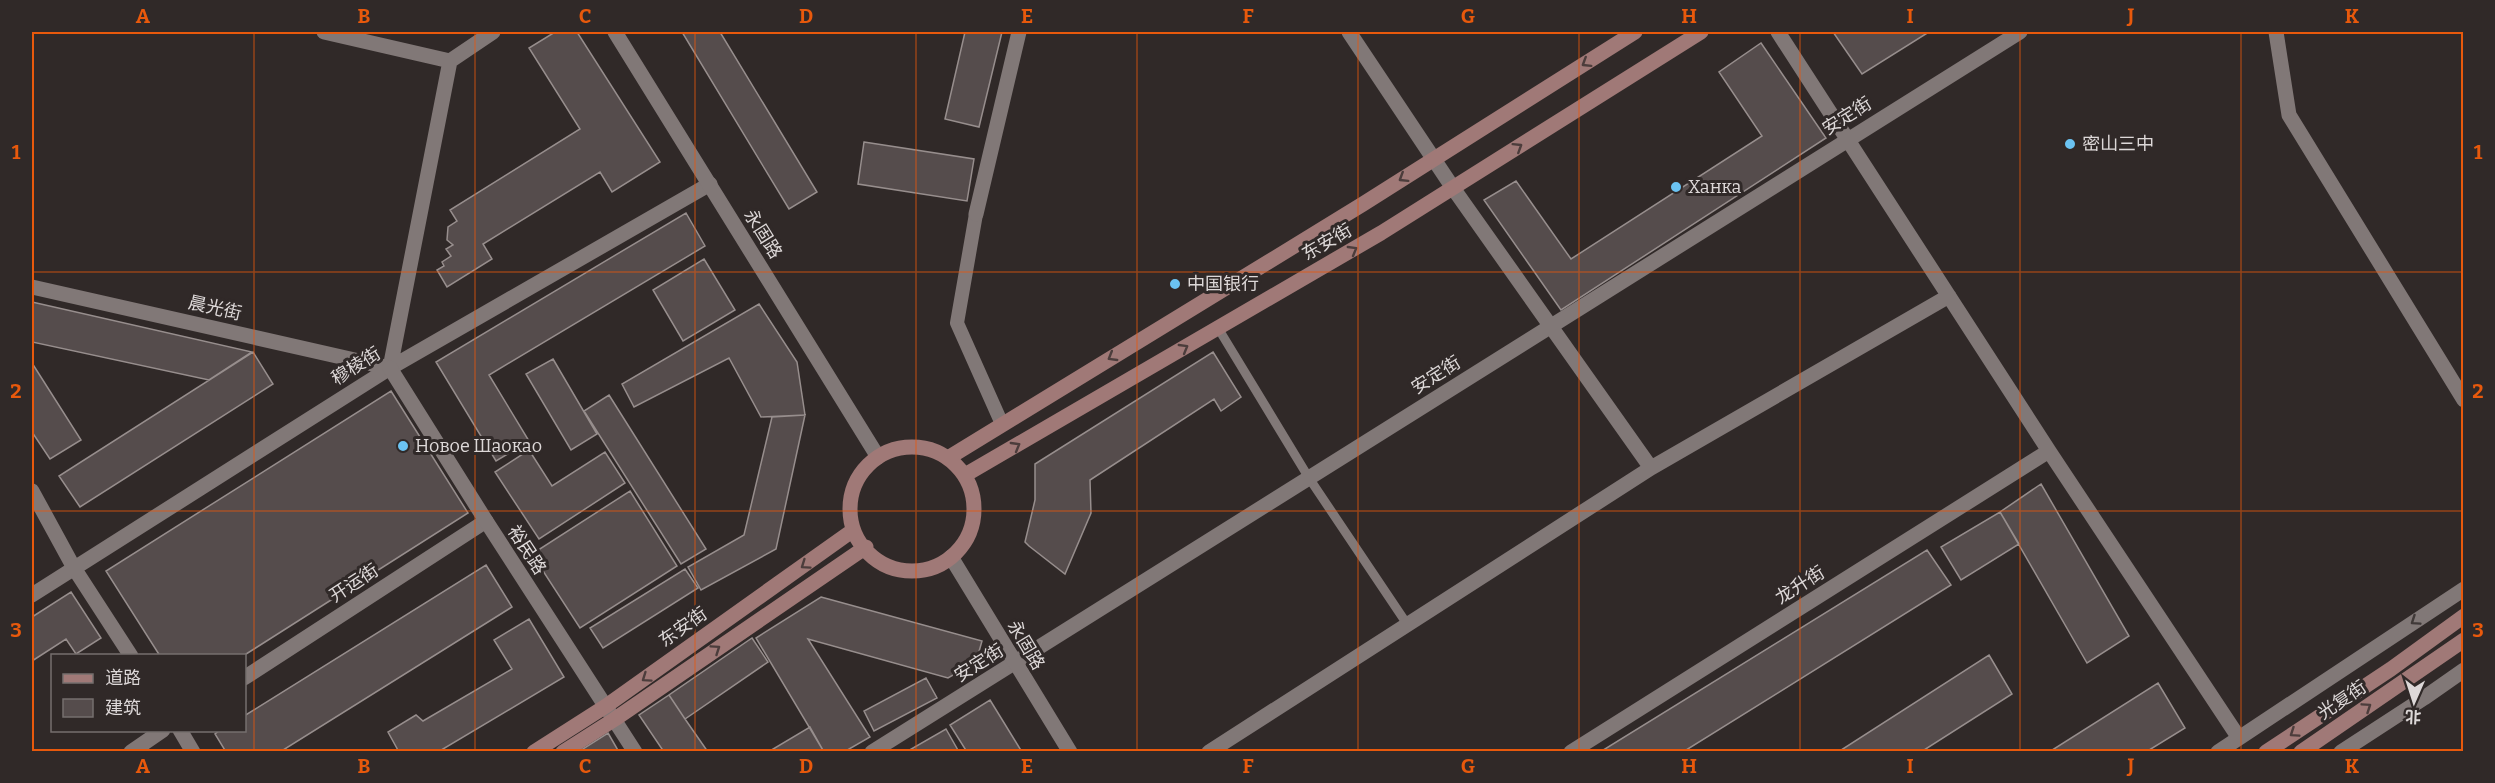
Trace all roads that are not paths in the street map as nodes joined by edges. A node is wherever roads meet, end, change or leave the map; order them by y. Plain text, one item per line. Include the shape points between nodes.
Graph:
1 (324, 32) edge
2 (493, 32) edge
3 (615, 32) edge
4 (1019, 32) edge
5 (1349, 32) edge
6 (1635, 32) edge
7 (1701, 32) edge
8 (1778, 32) edge
9 (2020, 32) edge
10 (2276, 32) edge
11 (450, 61) junction
12 (1848, 139) junction
13 (1434, 159) junction
14 (710, 184) junction
15 (1453, 188) junction
16 (976, 214) joint
17 (32, 287) edge
18 (1949, 296) junction
19 (1551, 326) junction
20 (1218, 328) junction
21 (390, 368) junction
22 (2463, 400) edge
23 (1002, 424) junction
24 (2049, 451) junction
25 (878, 457) junction
26 (948, 458) junction
27 (1651, 468) junction
28 (965, 475) junction
29 (1309, 478) junction
30 (32, 490) edge
31 (486, 521) junction
32 (852, 531) junction
33 (866, 547) junction
34 (951, 558) junction
35 (74, 568) junction
36 (2463, 589) edge
37 (32, 595) edge
38 (2463, 616) edge
39 (1407, 624) junction
40 (2463, 640) edge
41 (130, 654) edge
42 (1014, 664) junction
43 (2463, 670) edge
44 (246, 677) edge
45 (610, 712) junction
46 (160, 732) edge
47 (181, 732) edge
48 (2239, 738) junction
49 (131, 752) edge
50 (194, 752) edge
51 (534, 752) edge
52 (563, 752) edge
53 (635, 752) edge
54 (872, 752) edge
55 (1070, 752) edge
56 (1209, 752) edge
57 (1571, 752) edge
58 (2218, 752) edge
59 (2266, 752) edge
60 (2301, 752) edge
61 (2341, 752) edge

1 - 11 street
2 - 11 street
3 - 14 street, 永固路
4 - 16 street
5 - 13 street
6 -> 13 main road, 东安街
15 -> 7 main road, 东安街
8 - 12 street
9 - 12 street, 安定街
10 - 22 street via 2289,116
11 - 21 street
12 - 18 street
12 - 19 street, 安定街
13 - 15 street
13 -> 23 main road, 东安街
14 - 21 street, 穆棱街
14 - 25 street, 永固路
15 - 19 street
20 -> 15 main road, 东安街
16 - 23 street via 957,323
17 - 21 street, 晨光街
18 - 24 street
18 - 27 street
19 - 27 street
19 - 29 street, 安定街
28 -> 20 main road, 东安街
20 - 29 lane
21 - 31 street, 裕民路
21 - 35 street, 穆棱街
23 - 26 main road, 东安街
24 - 48 street
24 - 57 street, 龙升街
25 - 26 main road via 901,448 926,448
25 - 32 main road via 861,474 851,496
26 - 28 main road
27 - 39 street
28 - 34 main road via 974,498 974,522 964,545
29 - 39 lane
29 - 42 street, 安定街
30 - 35 street
31 - 44 street, 开运街
31 - 45 street, 裕民路
32 - 33 main road
32 -> 45 main road, 东安街
33 - 34 main road via 877,561 899,570 924,571
45 -> 33 main road, 东安街
34 - 42 street, 永固路
35 - 37 street, 穆棱街
35 - 41 street
36 -> 48 street
38 -> 59 main road
39 - 56 street
60 -> 40 main road, 光复街
42 - 54 street, 安定街
42 - 55 street, 永固路
43 - 61 street
45 - 51 main road, 东安街
45 - 52 main road, 东安街
45 - 53 street, 裕民路
46 - 49 street
47 - 50 street
48 - 58 street

